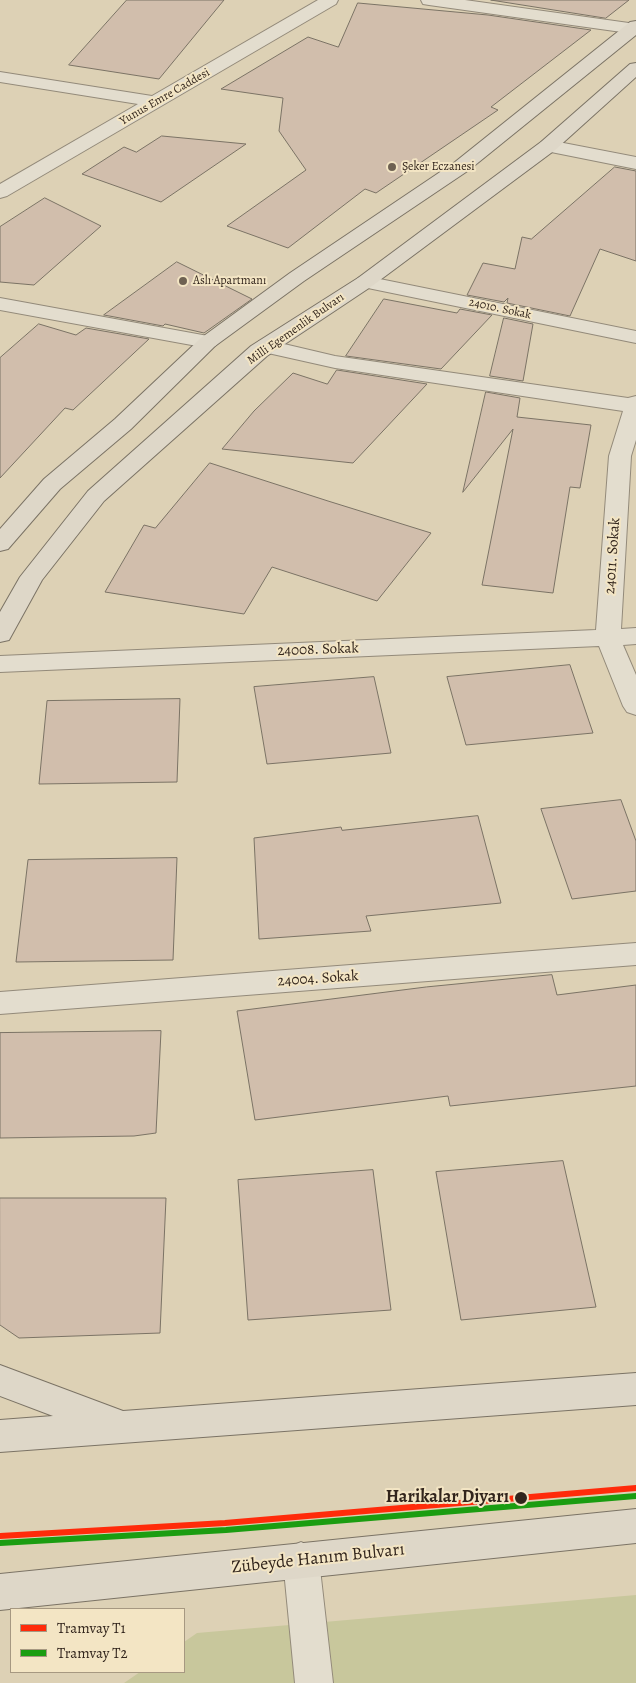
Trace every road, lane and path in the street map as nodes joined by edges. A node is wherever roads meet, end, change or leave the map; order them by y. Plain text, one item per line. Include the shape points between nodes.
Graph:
1 (330, 0) edge
2 (428, 0) edge
3 (635, 28) edge
4 (636, 68) edge
5 (0, 78) edge
6 (157, 102) junction
7 (548, 146) junction
8 (636, 163) edge
9 (0, 192) edge
10 (365, 282) junction
11 (0, 304) edge
12 (636, 337) edge
13 (208, 342) junction
14 (267, 346) junction
15 (635, 404) edge
16 (0, 544) edge
17 (0, 634) edge
18 (636, 636) edge
19 (608, 638) junction
20 (0, 664) edge
21 (636, 706) edge
22 (636, 954) edge
23 (0, 1003) edge
24 (0, 1380) edge
25 (636, 1389) edge
26 (124, 1427) junction
27 (0, 1436) edge
28 (636, 1526) edge
29 (301, 1560) junction
30 (5, 1598) edge
31 (314, 1683) edge

1 - 6 street, Yunus Emre Caddesi
2 - 3 street
3 - 13 main road via 462,166 297,277
4 - 7 main road, Milli Egemenlik Bulvarı
5 - 6 street
6 - 9 street, Yunus Emre Caddesi
7 - 8 street
7 - 10 main road, Milli Egemenlik Bulvarı
10 - 12 street, 24010. Sokak
10 - 14 main road, Milli Egemenlik Bulvarı
11 - 13 street
13 - 16 main road via 123,424 52,484
14 - 15 street via 335,362
14 - 17 main road, Milli Egemenlik Bulvarı via 96,496 32,577
15 - 19 street, 24011. Sokak via 620,456
18 - 19 street, 24008. Sokak
19 - 20 street, 24008. Sokak
19 - 21 street, 24011. Sokak
22 - 23 street, 24004. Sokak
24 - 26 main road
25 - 26 main road
26 - 27 main road
28 - 29 main road, Zübeyde Hanım Bulvarı
29 - 30 main road, Zübeyde Hanım Bulvarı
29 - 31 street

